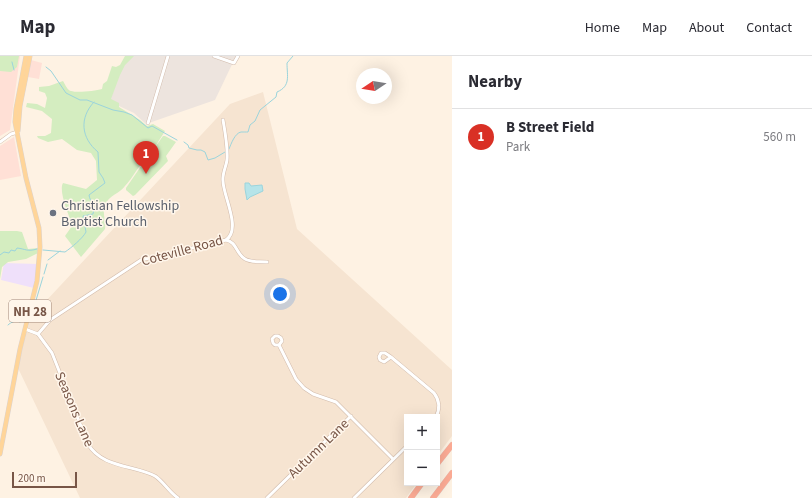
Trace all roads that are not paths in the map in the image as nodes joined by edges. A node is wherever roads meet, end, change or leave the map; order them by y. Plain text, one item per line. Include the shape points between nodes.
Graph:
1 (26, 56) edge
2 (30, 56) edge
3 (168, 56) edge
4 (214, 56) edge
5 (238, 56) edge
6 (223, 120) dead end
7 (148, 123) dead end
8 (18, 132) junction
9 (0, 142) edge
10 (231, 234) junction
11 (226, 240) junction
12 (233, 242) junction
13 (267, 262) dead end
14 (25, 329) junction
15 (38, 334) junction
16 (279, 345) dead end
17 (391, 357) dead end
18 (437, 414) edge
19 (351, 416) junction
20 (452, 439) edge
21 (452, 445) edge
22 (404, 449) edge
23 (447, 451) junction
24 (0, 454) edge
25 (393, 459) junction
26 (440, 460) edge
27 (452, 473) edge
28 (452, 479) edge
29 (420, 486) edge
30 (438, 491) junction
31 (178, 498) edge
32 (267, 498) edge
33 (354, 498) edge
34 (411, 498) edge
35 (433, 498) edge

1 - 8 main road, NH 28 via 15,114
2 - 8 main road, NH 28 via 20,106
3 - 7 street
4 - 5 street via 234,63
6 - 10 street, Coteville Road via 227,155 222,180 231,214
8 - 9 street
8 - 14 main road, NH 28 via 40,242 38,275
10 - 11 street, Coteville Road
10 - 12 street
11 - 12 street
11 - 15 street, Coteville Road via 141,260 50,320
12 - 13 street via 245,259 251,262
14 - 15 street
14 - 24 main road, NH 28
15 - 31 street, Seasons Lane via 52,353 86,440 94,453 155,476
16 - 19 street via 296,379 304,388 313,394 335,401
17 - 18 street via 436,395 439,406
19 - 25 street
19 - 32 street, Autumn Lane
20 - 23 highway
21 - 23 highway
22 - 25 street
23 - 26 highway
25 - 33 street
27 - 30 highway
28 - 30 highway
29 - 34 highway
30 - 35 highway

